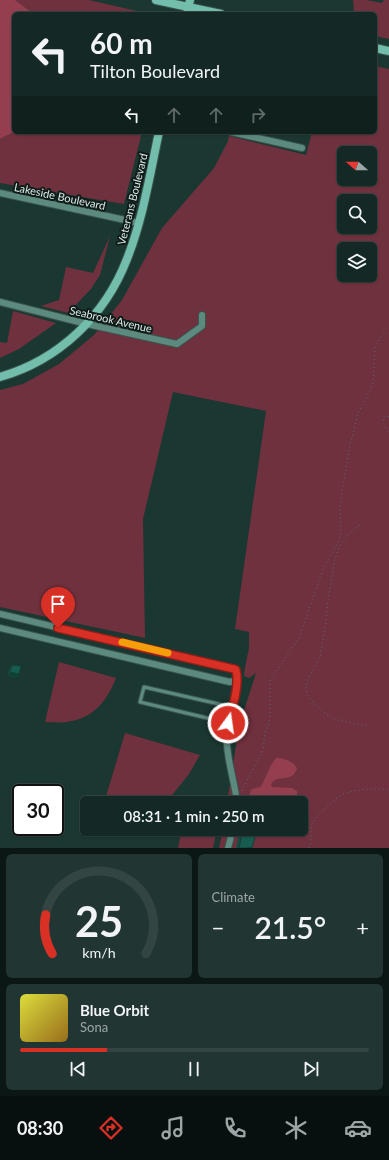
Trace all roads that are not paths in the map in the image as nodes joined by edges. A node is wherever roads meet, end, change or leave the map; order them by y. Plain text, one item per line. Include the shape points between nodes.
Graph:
1 (156, 0) edge
2 (188, 7) edge
3 (212, 12) edge
4 (377, 48) edge
5 (389, 51) edge
6 (159, 134) edge
7 (240, 134) edge
8 (302, 148) dead end
9 (0, 193) edge
10 (139, 223) junction
11 (0, 302) edge
12 (202, 315) dead end
13 (87, 324) junction
14 (0, 377) edge
15 (0, 614) edge
16 (0, 628) edge
17 (238, 677) junction
18 (232, 707) junction
19 (228, 723) junction
20 (236, 796) edge
21 (231, 836) edge
22 (228, 848) edge

1 - 2 main road
2 - 3 main road
4 - 5 main road
6 - 10 main road, Veterans Boulevard
7 - 8 street
9 - 10 street, Lakeside Boulevard
10 - 13 main road, Veterans Boulevard via 127,260 111,292
11 - 13 street, Seabrook Avenue
12 - 13 street, Seabrook Avenue via 202,326 177,344
13 - 14 main road, Veterans Boulevard via 57,350 34,364
15 - 17 street via 234,669
16 - 17 street via 230,682
17 - 18 street
18 - 19 street
18 - 19 lane via 144,687 140,702
19 - 20 street via 227,744
21 - 22 street

